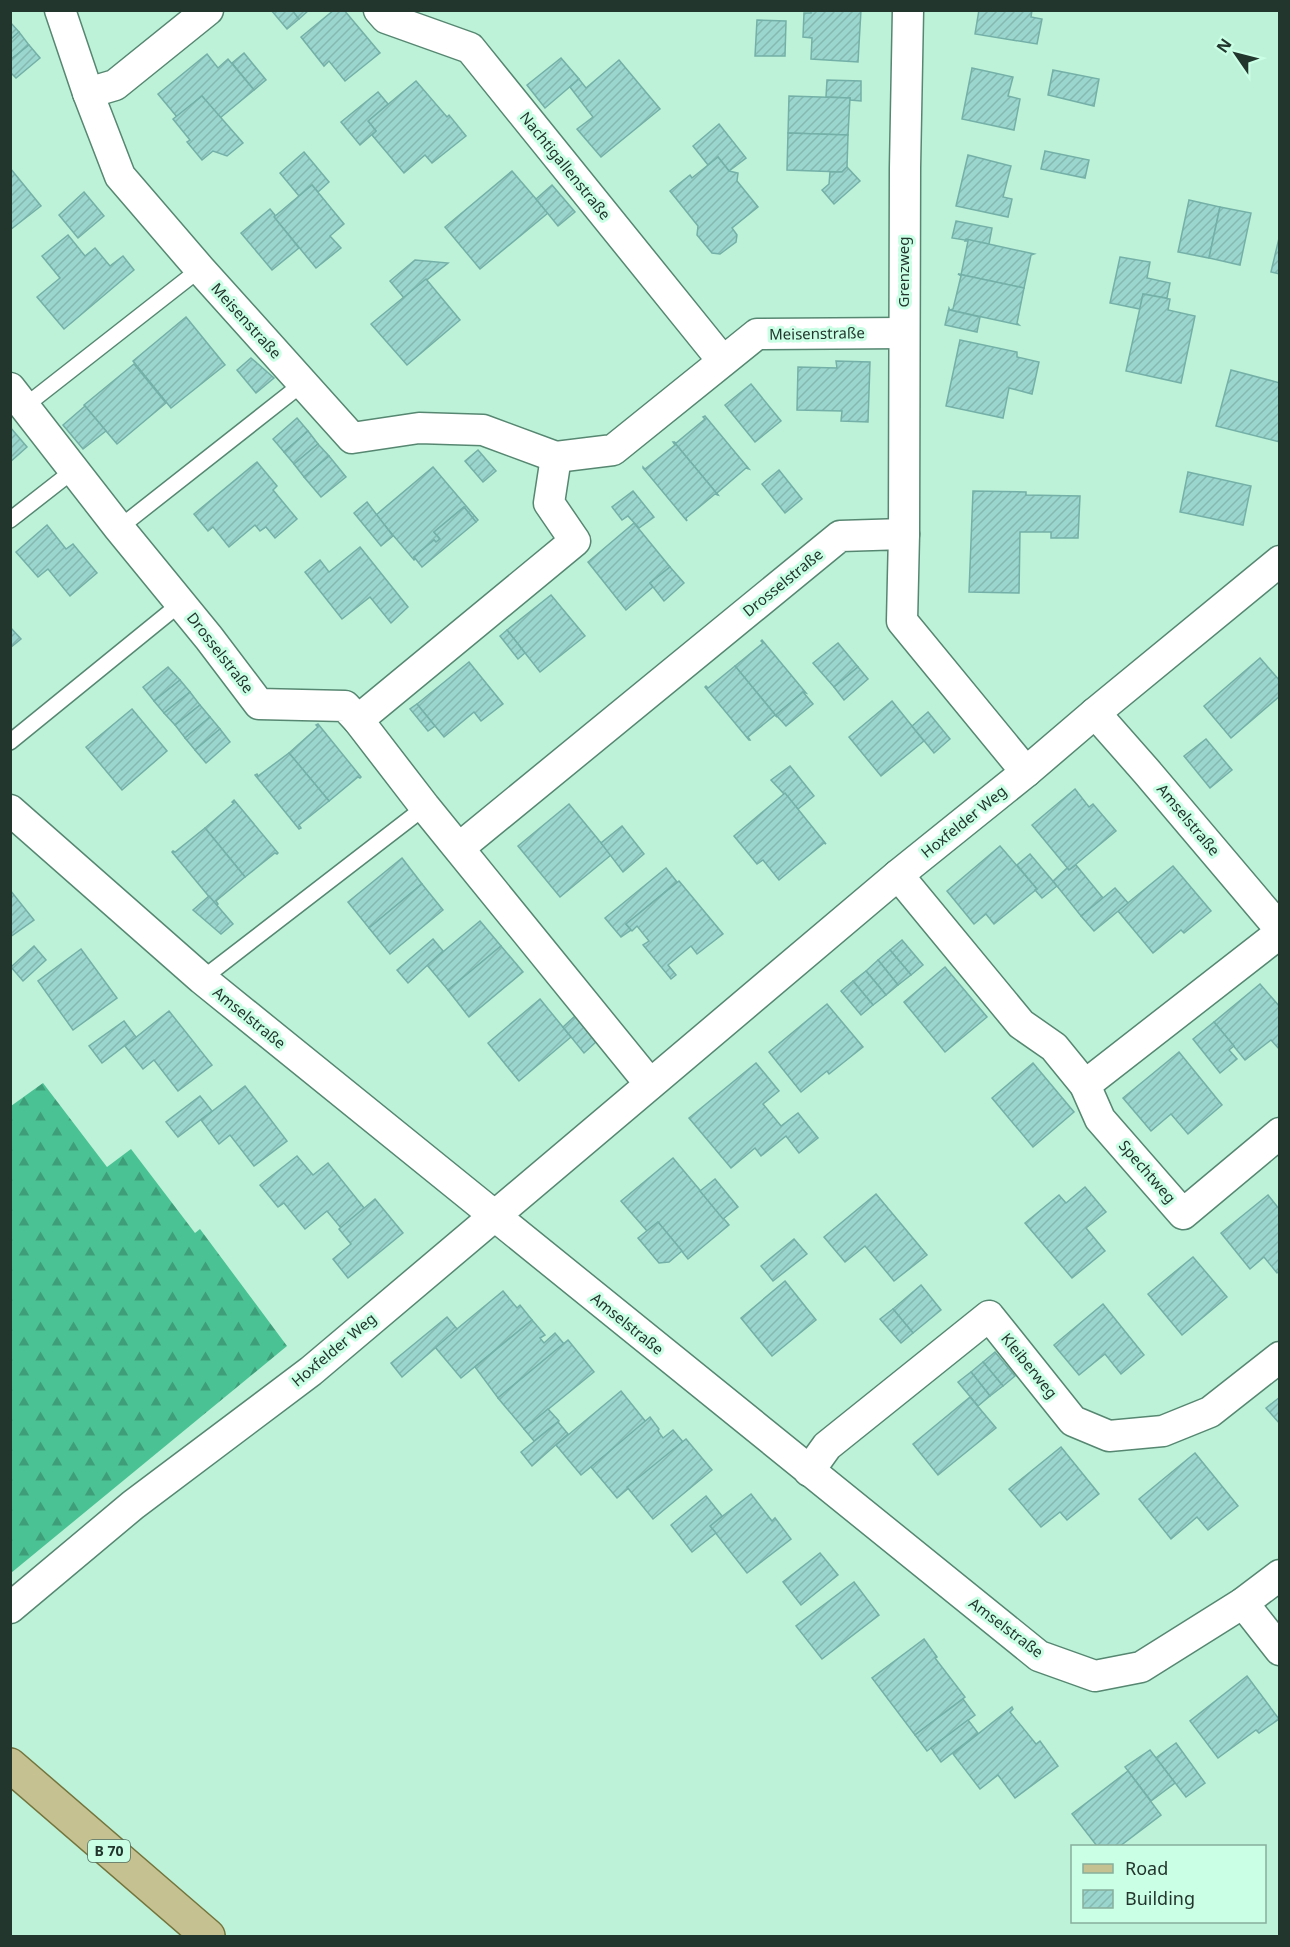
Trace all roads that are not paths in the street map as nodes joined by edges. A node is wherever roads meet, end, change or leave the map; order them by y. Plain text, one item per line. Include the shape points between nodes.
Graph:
1 (60, 10) edge
2 (208, 10) edge
3 (379, 10) edge
4 (908, 10) edge
5 (88, 93) junction
6 (200, 269) junction
7 (904, 333) junction
8 (722, 360) junction
9 (302, 384) junction
10 (18, 397) edge
11 (556, 457) junction
12 (74, 470) junction
13 (10, 520) edge
14 (119, 528) junction
15 (904, 534) junction
16 (1280, 561) edge
17 (181, 603) junction
18 (1095, 713) junction
19 (358, 720) junction
20 (10, 742) edge
21 (1026, 772) junction
22 (425, 807) junction
23 (10, 810) edge
24 (459, 848) junction
25 (898, 875) junction
26 (1280, 931) edge
27 (201, 979) junction
28 (650, 1084) junction
29 (1085, 1085) junction
30 (1280, 1133) edge
31 (494, 1216) junction
32 (1280, 1357) edge
33 (808, 1471) junction
34 (1280, 1575) edge
35 (1243, 1603) junction
36 (10, 1608) edge
37 (1280, 1650) edge
38 (10, 1765) edge
39 (208, 1936) edge

1 - 5 street, Meisenstraße
2 - 5 street via 115,85
3 - 8 street, Nachtigallenstraße via 386,18 470,48
4 - 7 street, Grenzweg
5 - 6 street, Meisenstraße via 120,176
6 - 9 street, Meisenstraße
6 - 10 lane
7 - 8 street, Meisenstraße via 757,334
7 - 15 street, Grenzweg
8 - 11 street, Meisenstraße via 613,450
9 - 11 street, Meisenstraße via 352,438 418,428 483,430
9 - 14 lane
10 - 12 street, Drosselstraße
11 - 19 street via 549,503 576,541
12 - 13 lane
12 - 14 street, Drosselstraße
14 - 17 street, Drosselstraße
15 - 21 street via 902,621
15 - 24 street, Drosselstraße via 840,536
16 - 18 street, Hoxfelder Weg
17 - 19 street, Drosselstraße via 259,704 345,706
17 - 20 lane, Drosselstraße
18 - 21 street, Hoxfelder Weg
18 - 26 street, Amselstraße
19 - 22 street, Drosselstraße
21 - 25 street, Hoxfelder Weg
22 - 24 street, Drosselstraße
22 - 27 lane
23 - 27 street, Amselstraße
24 - 28 street, Drosselstraße
25 - 28 street, Hoxfelder Weg
25 - 29 street, Spechtweg via 1021,1024 1054,1047
26 - 29 street
27 - 31 street, Amselstraße
28 - 31 street, Hoxfelder Weg
29 - 30 street, Spechtweg via 1100,1119 1183,1214
31 - 33 street, Amselstraße
31 - 36 street, Hoxfelder Weg via 311,1371 133,1505
32 - 33 street, Kleiberweg via 1210,1412 1163,1431 1109,1436 1072,1421 989,1316 827,1446
33 - 35 street, Amselstraße via 1039,1656 1095,1676 1141,1667
34 - 35 street, Amselstraße
35 - 37 street
38 - 39 main road, B 70

